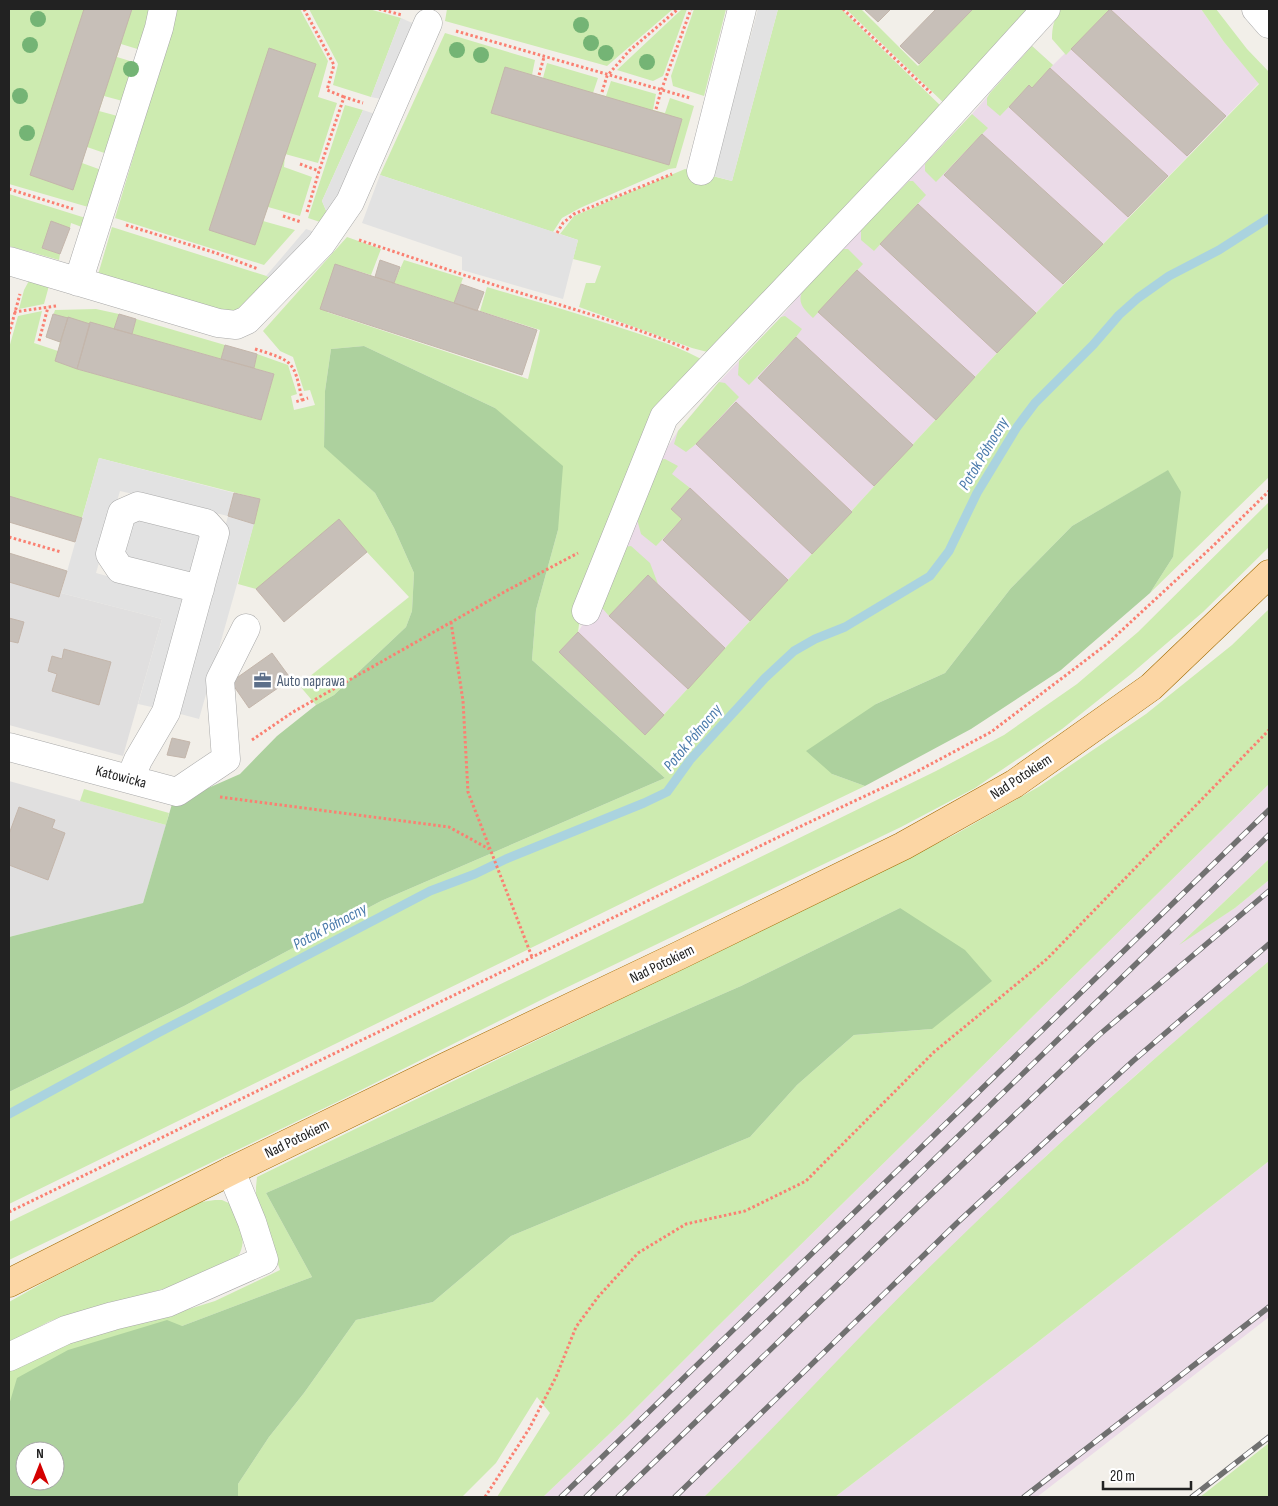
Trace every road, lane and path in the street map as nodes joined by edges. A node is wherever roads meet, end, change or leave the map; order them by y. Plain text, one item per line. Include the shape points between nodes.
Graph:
1 (164, 9) edge
2 (304, 9) edge
3 (380, 9) edge
4 (678, 9) edge
5 (691, 9) edge
6 (742, 9) edge
7 (843, 9) edge
8 (1046, 9) edge
9 (1256, 9) edge
10 (428, 23) junction
11 (1269, 24) edge
12 (544, 56) junction
13 (539, 75) dead end
14 (607, 76) junction
15 (661, 91) junction
16 (602, 92) dead end
17 (344, 96) junction
18 (370, 106) dead end
19 (717, 107) junction
20 (656, 109) dead end
21 (951, 113) junction
22 (300, 164) dead end
23 (319, 171) junction
24 (689, 171) joint
25 (9, 189) edge
26 (283, 216) dead end
27 (99, 217) junction
28 (304, 223) junction
29 (298, 230) dead end
30 (330, 231) junction
31 (557, 233) dead end
32 (18, 264) edge
33 (265, 272) dead end
34 (68, 279) junction
35 (9, 334) edge
36 (39, 341) dead end
37 (715, 363) junction
38 (308, 398) dead end
39 (302, 400) dead end
40 (1269, 491) edge
41 (618, 531) junction
42 (9, 537) edge
43 (61, 552) dead end
44 (1269, 574) edge
45 (200, 589) dead end
46 (586, 611) dead end
47 (451, 622) junction
48 (246, 628) dead end
49 (1269, 730) edge
50 (9, 747) edge
51 (226, 759) junction
52 (130, 780) junction
53 (177, 792) junction
54 (489, 849) junction
55 (532, 957) junction
56 (231, 1171) junction
57 (9, 1212) edge
58 (9, 1283) edge
59 (9, 1357) edge
60 (485, 1497) edge

1 - 27 street
2 - 17 path via 334,65 327,90
3 - 10 path
4 - 14 path via 629,51
5 - 15 path
6 - 19 street
7 - 21 path
8 - 21 street
9 - 11 street
10 - 12 path
10 - 30 street via 350,202
12 - 13 path
12 - 14 path
14 - 15 path
14 - 16 path
15 - 19 path
15 - 20 path
17 - 18 path
17 - 23 path
19 - 24 street
21 - 37 street
22 - 23 path
23 - 28 path
24 - 31 path via 574,214 562,223
25 - 27 path
26 - 28 path
27 - 33 path via 216,253
27 - 34 street
28 - 29 path
28 - 30 path
30 - 34 street via 247,320 236,325 218,323
30 - 37 path via 656,336
32 - 34 street
32 - 35 path
34 - 36 path
37 - 41 street via 664,417
38 - 39 path
40 - 55 path via 1107,644 991,732 914,773
41 - 46 street
41 - 47 path
42 - 43 path
44 - 56 main road, Nad Potokiem via 1151,687 1014,784 903,846
45 - 52 street via 166,712
47 - 51 path via 293,712
47 - 54 path via 462,701 468,792
48 - 51 street via 220,680
49 - 60 path via 1047,959 934,1052 806,1181 746,1211 686,1224 638,1253 576,1327 556,1377 529,1429
50 - 52 street, Katowicka
51 - 53 street
52 - 53 street, Katowicka
53 - 54 path via 449,827
54 - 55 path
55 - 57 path
56 - 58 main road, Nad Potokiem
56 - 59 street via 264,1260 167,1303 66,1330

